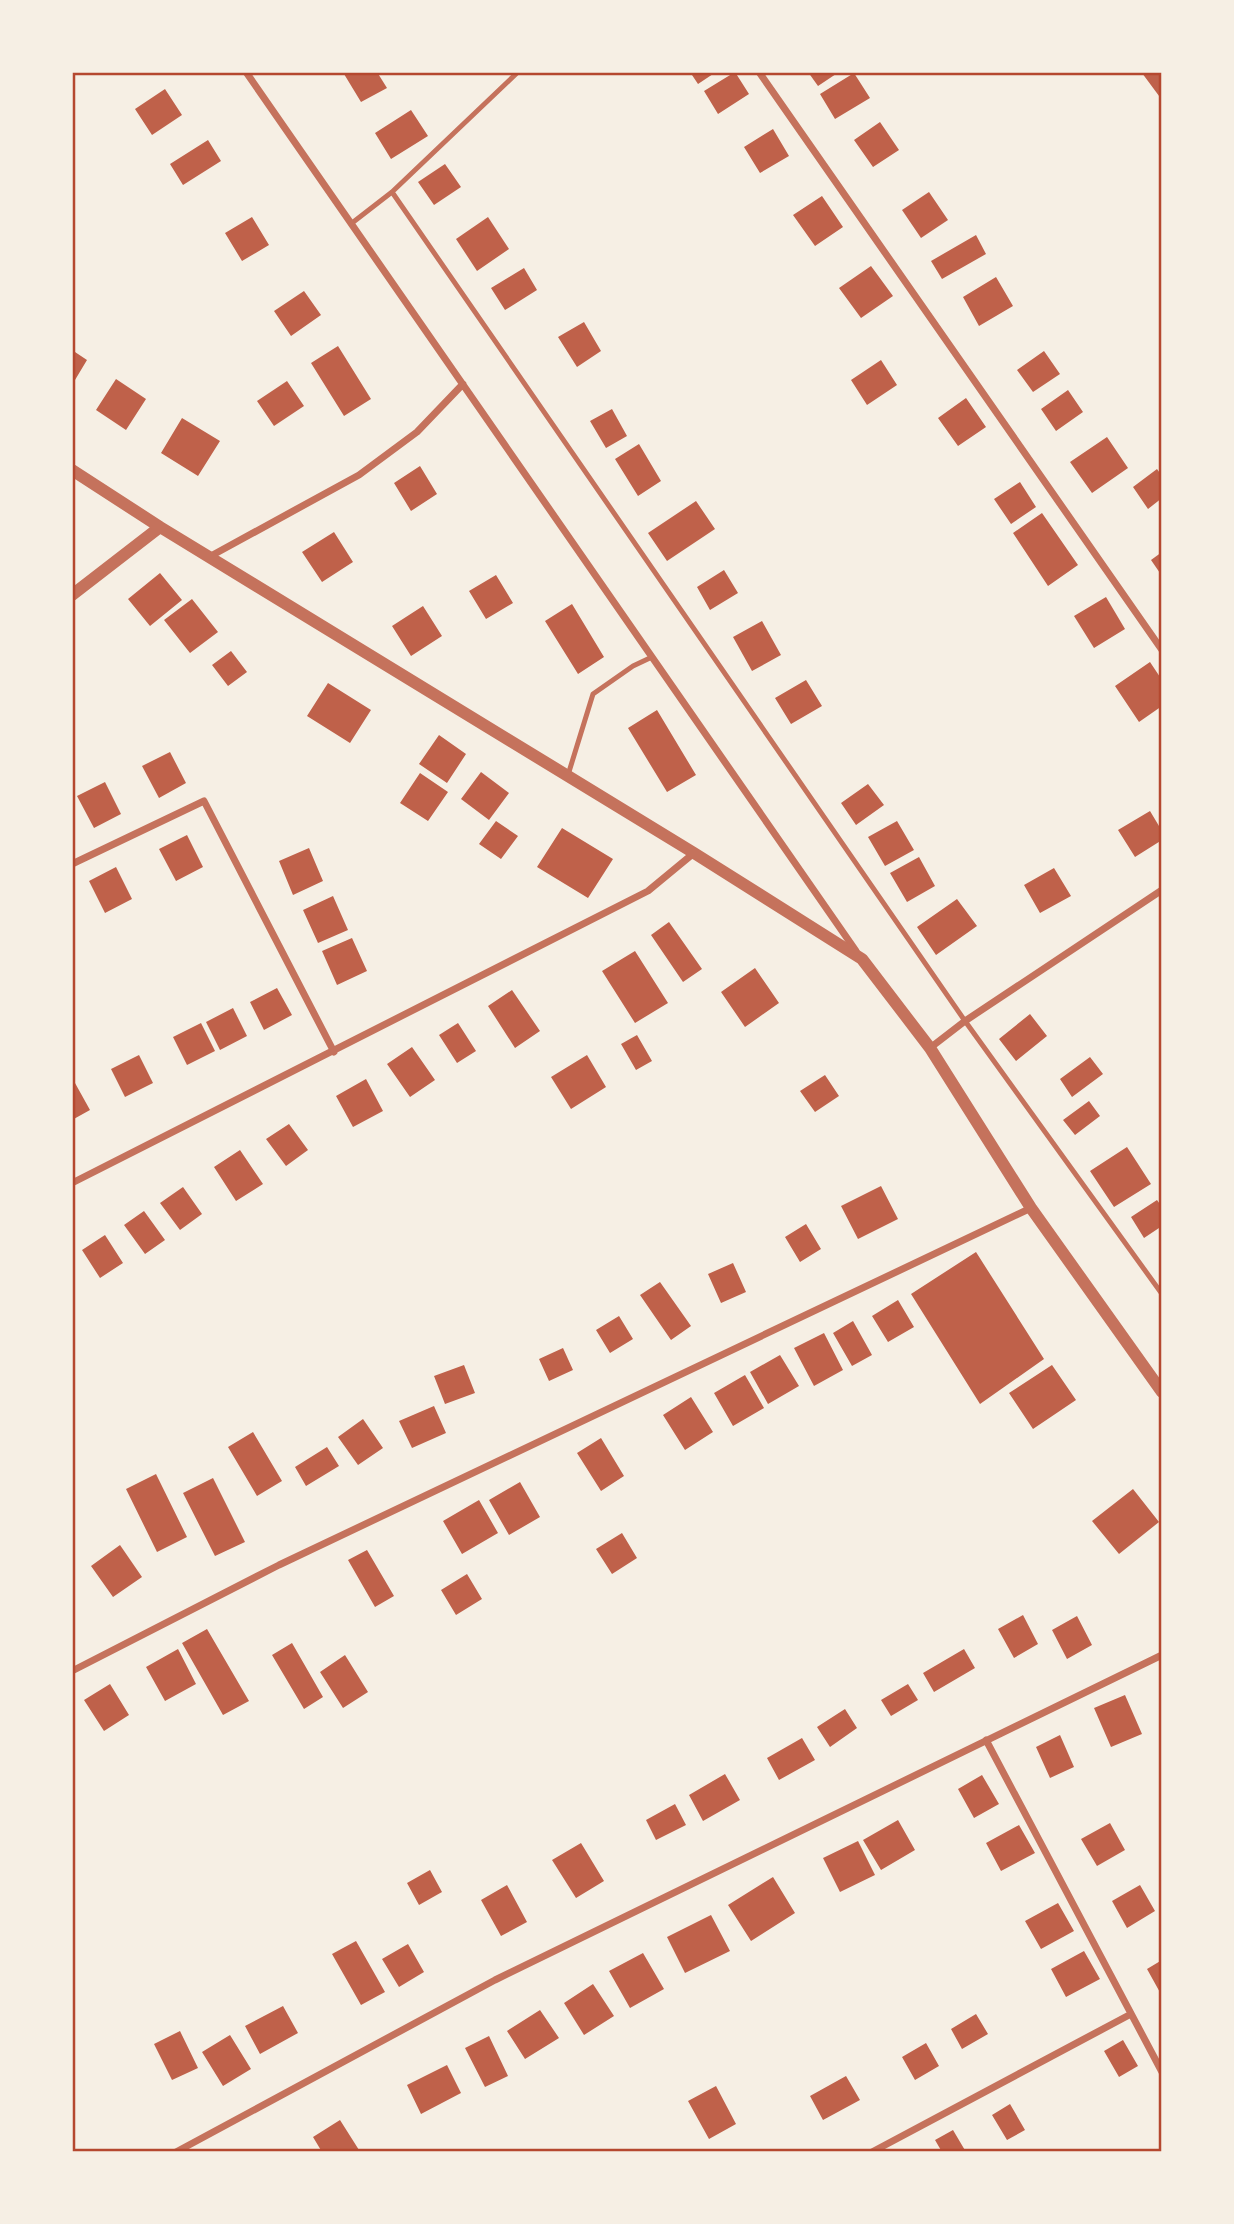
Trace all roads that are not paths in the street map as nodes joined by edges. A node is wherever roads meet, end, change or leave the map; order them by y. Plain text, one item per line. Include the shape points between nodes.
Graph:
1 (246, 72) edge
2 (518, 72) edge
3 (760, 72) edge
4 (392, 192) junction
5 (352, 223) junction
6 (463, 384) junction
7 (72, 470) edge
8 (159, 527) junction
9 (209, 557) junction
10 (72, 595) edge
11 (1162, 650) edge
12 (652, 657) junction
13 (568, 775) junction
14 (694, 853) junction
15 (72, 864) edge
16 (1162, 890) edge
17 (862, 959) junction
18 (965, 1021) junction
19 (930, 1048) junction
20 (334, 1052) junction
21 (72, 1183) edge
22 (1031, 1208) junction
23 (1162, 1294) edge
24 (1162, 1392) edge
25 (1162, 1655) edge
26 (72, 1671) edge
27 (986, 1740) junction
28 (1131, 2014) junction
29 (1162, 2072) edge
30 (176, 2152) edge
31 (872, 2152) edge

1 - 5 street
2 - 4 lane
3 - 11 street
4 - 5 lane
4 - 18 lane
5 - 6 street
6 - 9 street via 417,432 359,475
6 - 12 street
7 - 8 street
8 - 9 street
8 - 10 street
9 - 13 street
12 - 13 lane via 593,694
12 - 17 street
13 - 14 street
14 - 17 street
14 - 20 street via 648,891
15 - 20 street via 204,802
16 - 18 street
17 - 19 street
18 - 19 street
18 - 23 lane
19 - 22 street
20 - 21 street
22 - 24 street
22 - 26 street via 279,1565
25 - 27 street
27 - 28 street
27 - 30 street via 495,1980
28 - 29 street
28 - 31 street

